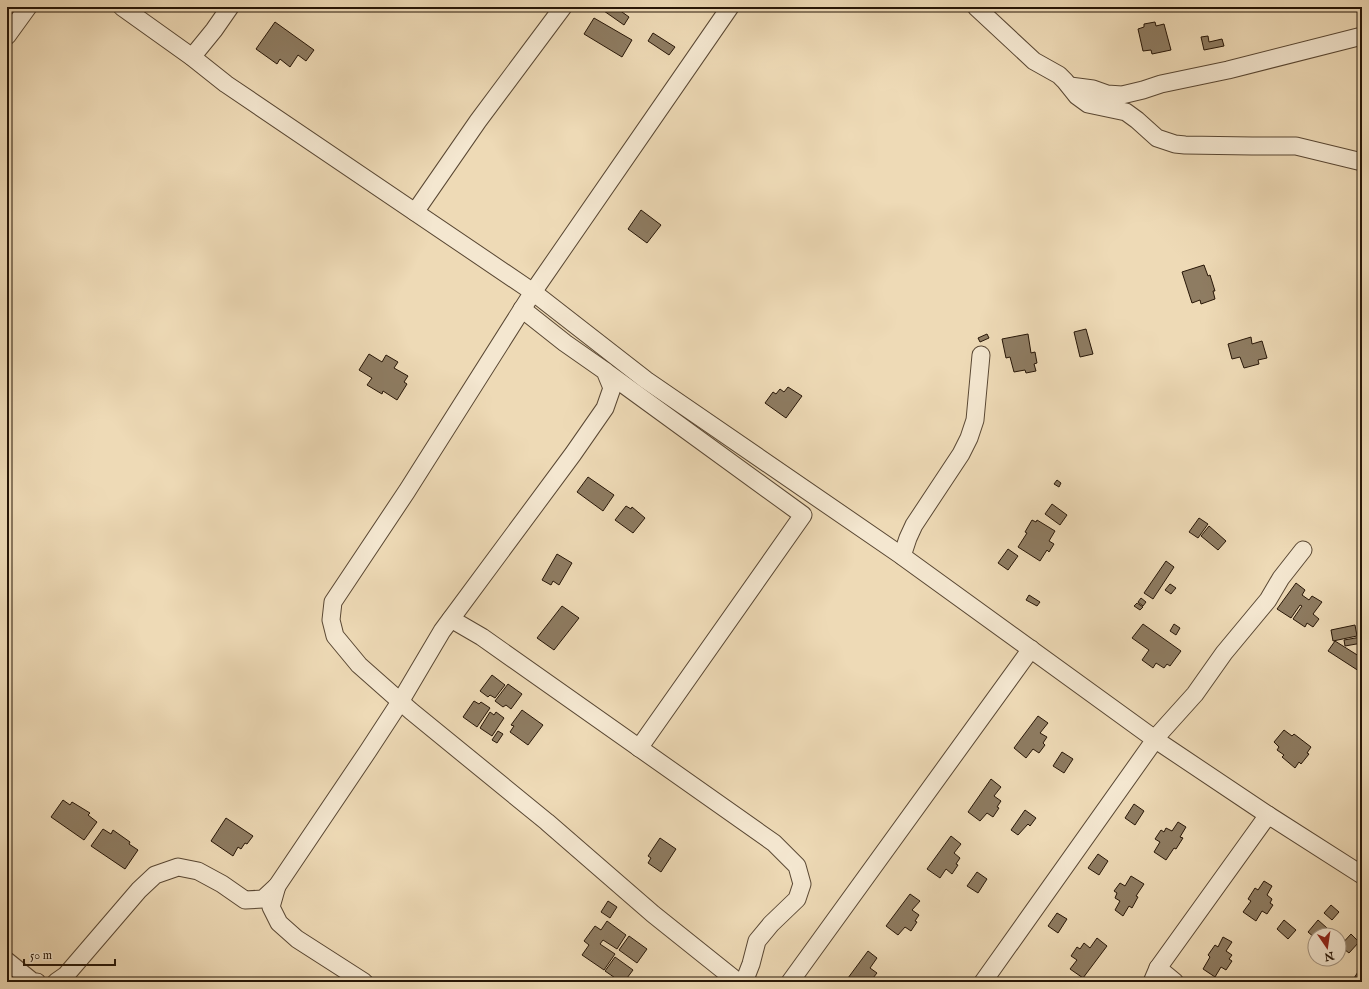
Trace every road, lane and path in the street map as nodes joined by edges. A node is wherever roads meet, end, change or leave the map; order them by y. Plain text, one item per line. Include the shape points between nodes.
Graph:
1 (28, 7) edge
2 (122, 7) edge
3 (230, 7) edge
4 (563, 7) edge
5 (730, 7) edge
6 (976, 7) edge
7 (7, 36) edge
8 (1362, 36) edge
9 (192, 57) junction
10 (1070, 86) junction
11 (1362, 162) edge
12 (415, 212) junction
13 (533, 292) junction
14 (522, 309) junction
15 (981, 355) dead end
16 (605, 371) junction
17 (1303, 550) dead end
18 (902, 556) junction
19 (451, 619) junction
20 (1031, 649) junction
21 (400, 702) junction
22 (1156, 740) junction
23 (639, 748) junction
24 (1268, 815) junction
25 (1362, 875) edge
26 (277, 886) junction
27 (245, 900) junction
28 (279, 923) junction
29 (7, 961) edge
30 (1155, 975) edge
31 (37, 982) edge
32 (56, 982) edge
33 (364, 982) edge
34 (738, 982) edge
35 (744, 982) edge
36 (790, 982) edge
37 (983, 982) edge
38 (1175, 982) edge

1 - 7 street
2 - 9 street
3 - 9 street
4 - 12 street via 478,121
5 - 13 street
6 - 10 street via 1034,61 1058,75
8 - 10 street via 1122,95
9 - 12 street via 226,84
10 - 11 street via 1077,96 1088,104 1126,112 1157,138 1168,142 1184,146 1296,146
12 - 13 street
13 - 14 street
13 - 18 street via 646,380
14 - 16 street
14 - 21 street via 407,491 333,602 331,620 335,636 358,665
15 - 18 street via 975,420 969,438 914,525
16 - 19 street via 612,388 605,408
16 - 23 street via 803,515
17 - 22 street via 1260,610
18 - 20 street
19 - 21 street
19 - 23 street via 482,636
20 - 22 street
20 - 36 street
21 - 26 street
21 - 34 street
22 - 24 street
22 - 37 street
23 - 35 street via 774,843 797,866 802,884 797,899 757,941
24 - 25 street
24 - 30 street
26 - 27 street via 263,899
26 - 28 street via 272,907
27 - 28 street
27 - 32 street via 198,871 178,867 155,875 66,975
28 - 33 street via 297,939
29 - 31 street via 33,982
30 - 38 street

